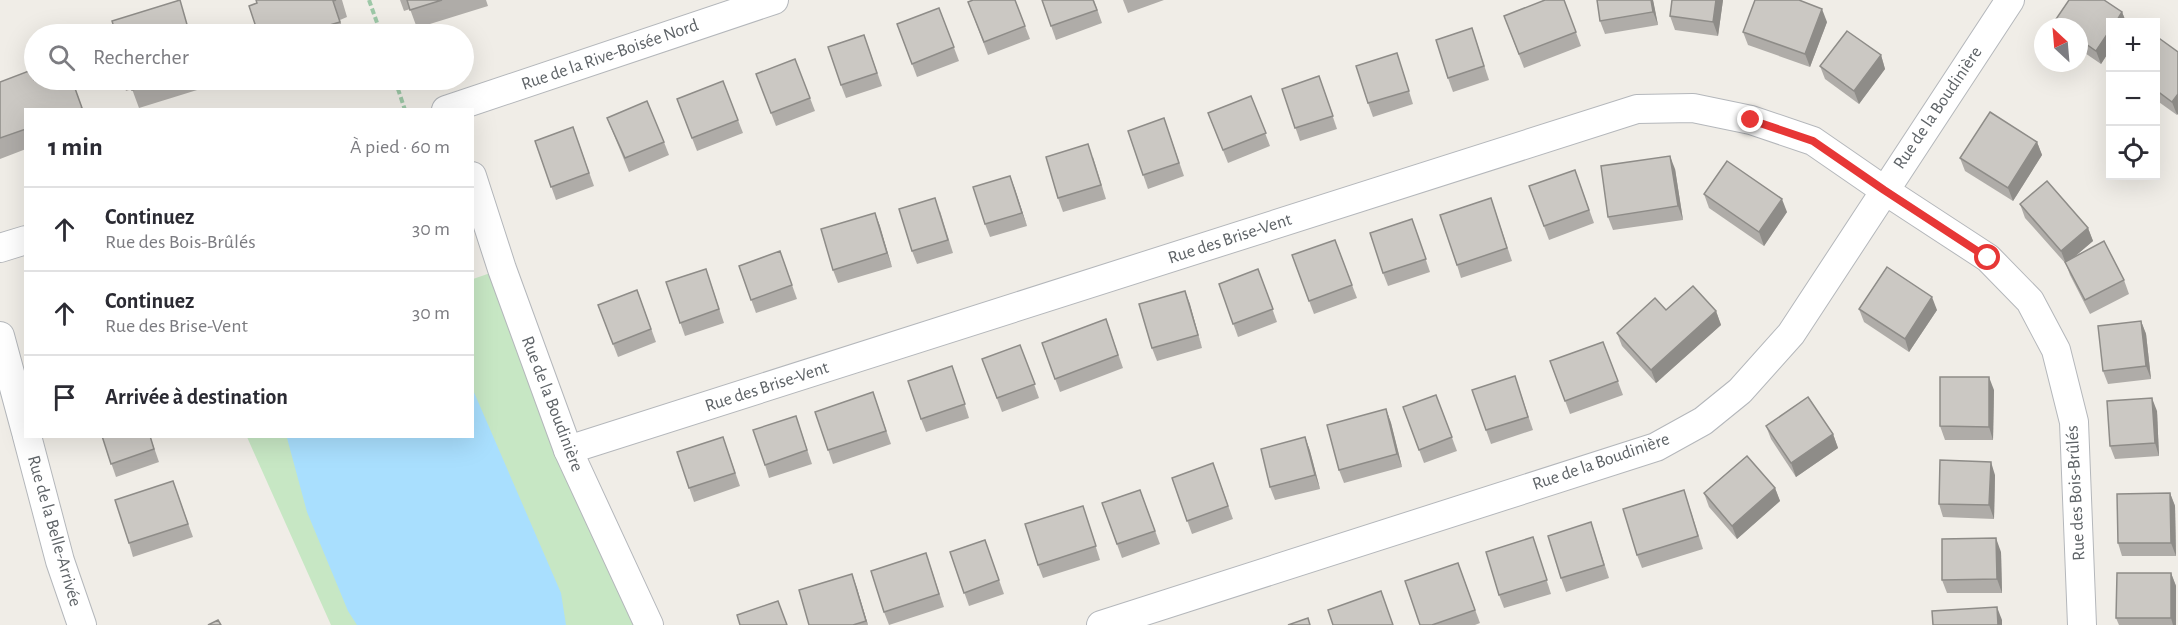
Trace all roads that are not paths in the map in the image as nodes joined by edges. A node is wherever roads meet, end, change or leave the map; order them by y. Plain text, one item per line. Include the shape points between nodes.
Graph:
1 (774, 0) edge
2 (2010, 0) edge
3 (452, 108) edge
4 (474, 182) edge
5 (1884, 190) junction
6 (24, 241) edge
7 (0, 248) edge
8 (0, 336) edge
9 (24, 425) edge
10 (28, 438) edge
11 (568, 450) junction
12 (82, 625) edge
13 (649, 625) edge
14 (1101, 625) edge
15 (2082, 625) edge

1 - 3 street, Rue de la Rive-Boisée Nord
2 - 5 street, Rue de la Boudinière
4 - 11 street, Rue de la Boudinière
5 - 11 street, Rue des Brise-Vent via 1813,141 1751,120 1693,108 1637,109
5 - 14 street, Rue de la Boudinière via 1791,334 1740,391 1703,421 1656,447
5 - 15 street, Rue des Bois-Brûlés via 1988,258 2030,301 2056,350 2074,422
6 - 7 street
8 - 9 street, Rue de la Belle-Arrivée
10 - 12 street, Rue de la Belle-Arrivée via 60,561
11 - 13 street, Rue de la Boudinière

